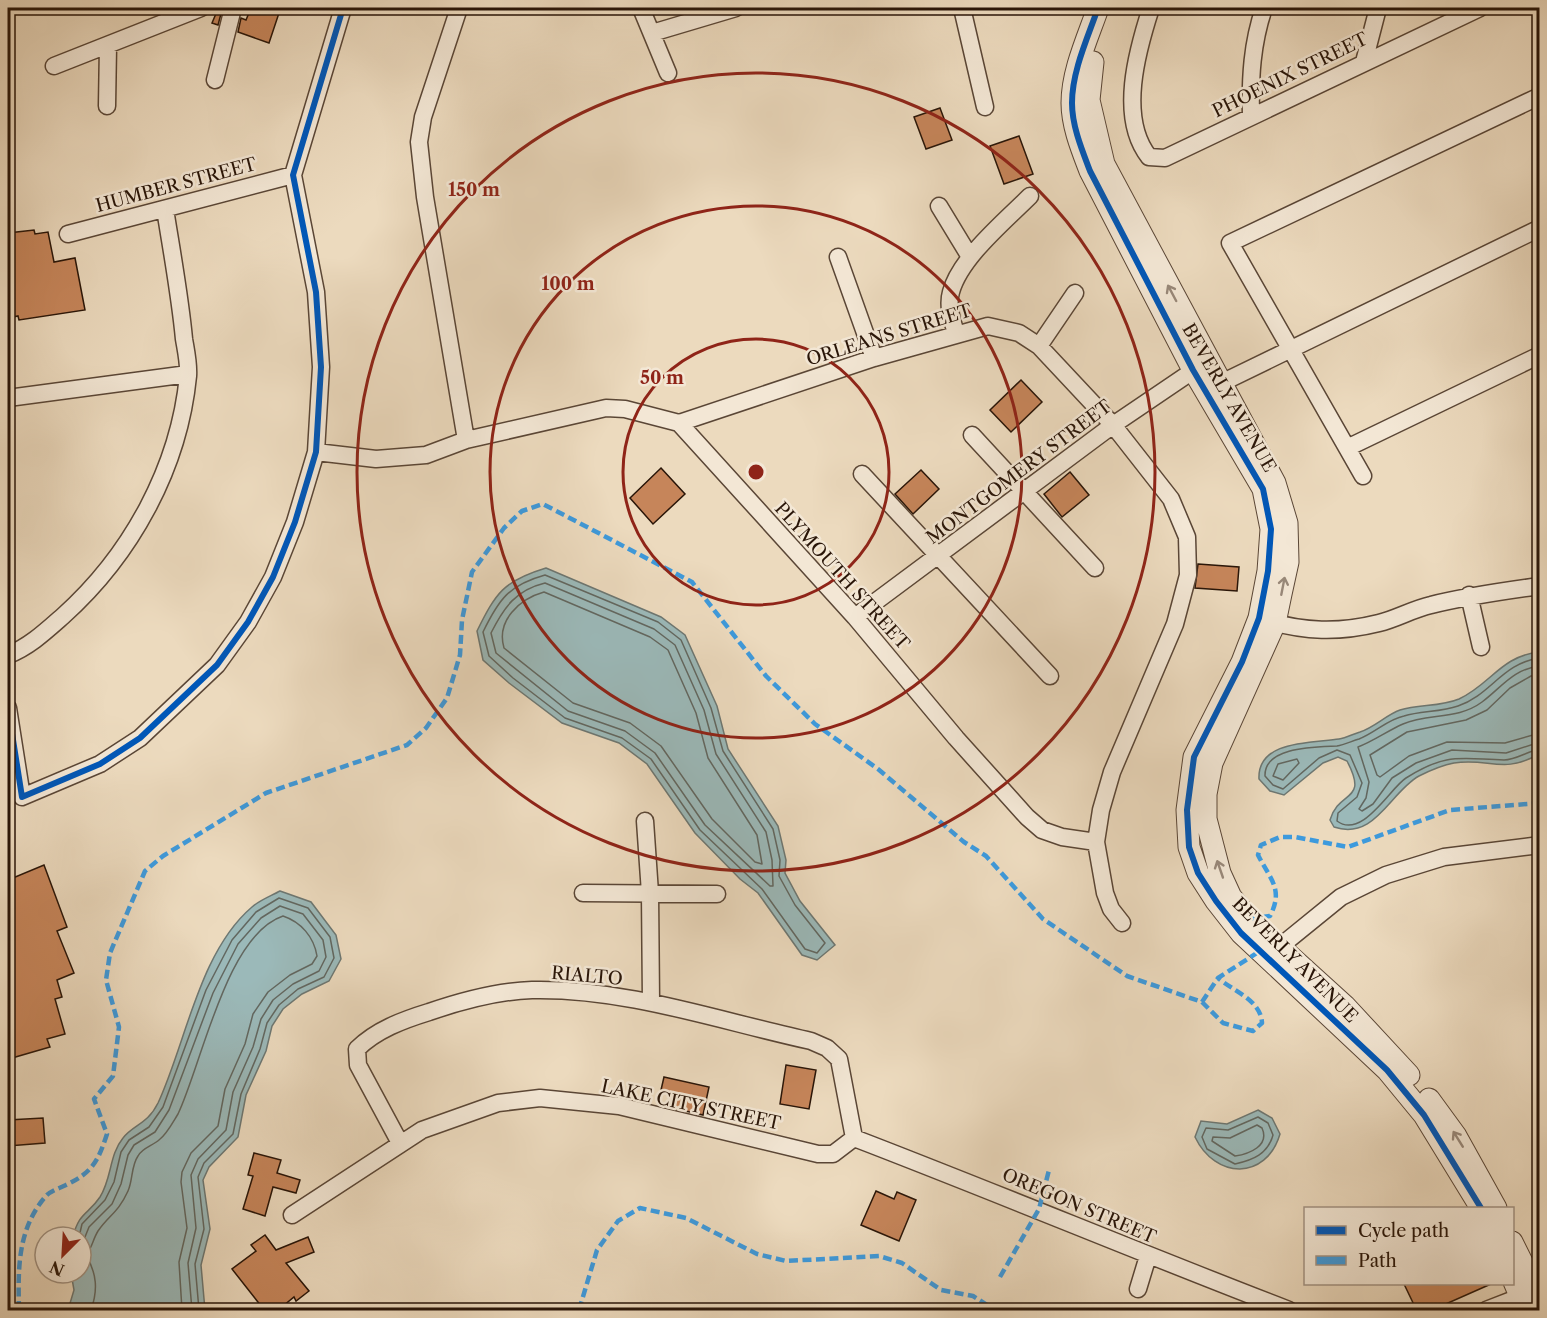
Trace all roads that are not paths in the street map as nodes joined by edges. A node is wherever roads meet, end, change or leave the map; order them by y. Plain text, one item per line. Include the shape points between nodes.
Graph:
1 (201, 8) edge
2 (233, 8) edge
3 (343, 8) edge
4 (459, 8) edge
5 (641, 8) edge
6 (736, 8) edge
7 (962, 8) edge
8 (1098, 8) edge
9 (1111, 8) edge
10 (1151, 8) edge
11 (1264, 8) edge
12 (1378, 8) edge
13 (1480, 8) edge
14 (652, 33) junction
15 (108, 46) junction
16 (1364, 62) junction
17 (54, 66) dead end
18 (668, 73) dead end
19 (215, 80) dead end
20 (1539, 96) edge
21 (107, 106) dead end
22 (985, 107) dead end
23 (1251, 115) junction
24 (293, 175) junction
25 (1030, 196) dead end
26 (939, 206) dead end
27 (165, 209) junction
28 (1539, 228) edge
29 (68, 234) dead end
30 (838, 257) dead end
31 (970, 257) junction
32 (1075, 293) dead end
33 (956, 333) junction
34 (1039, 346) junction
35 (1290, 348) junction
36 (1539, 355) edge
37 (874, 358) junction
38 (1201, 365) junction
39 (188, 374) junction
40 (1213, 387) junction
41 (8, 398) edge
42 (679, 423) junction
43 (1113, 425) junction
44 (972, 435) dead end
45 (466, 440) junction
46 (1347, 448) junction
47 (316, 452) junction
48 (862, 474) dead end
49 (1363, 476) dead end
50 (1025, 490) junction
51 (939, 555) junction
52 (1095, 568) dead end
53 (1539, 586) edge
54 (1469, 595) junction
55 (855, 617) junction
56 (1267, 620) junction
57 (1480, 646) dead end
58 (8, 655) edge
59 (1050, 676) dead end
60 (8, 708) edge
61 (645, 821) dead end
62 (1096, 842) junction
63 (1539, 845) edge
64 (583, 893) dead end
65 (650, 893) junction
66 (717, 894) dead end
67 (1122, 922) dead end
68 (1273, 951) junction
69 (651, 1002) junction
70 (854, 1138) junction
71 (400, 1143) junction
72 (1480, 1207) edge
73 (1495, 1207) edge
74 (292, 1215) dead end
75 (1514, 1248) edge
76 (1148, 1256) junction
77 (1514, 1279) edge
78 (1138, 1289) dead end
79 (1531, 1299) edge
80 (1289, 1311) edge
81 (1486, 1311) edge

1 - 15 street
2 - 19 street
3 - 24 street
4 - 45 street via 423,117 419,142
5 - 14 street
6 - 14 street
7 - 22 street
8 - 38 street, BEVERLY AVENUE via 1072,103 1077,137 1090,171
38 -> 9 street, BEVERLY AVENUE via 1104,164 1089,100 1091,69
10 - 23 street, PHOENIX STREET via 1136,53 1133,82 1139,144 1149,157 1165,158
11 - 23 street via 1256,33
12 - 16 street
13 - 16 street, PHOENIX STREET
14 - 18 street
15 - 17 street
15 - 21 street
16 - 23 street, PHOENIX STREET
20 - 35 street via 1230,243
24 - 27 street, HUMBER STREET
24 - 47 street via 316,292 321,367
25 - 31 street
26 - 31 street
27 - 29 street, HUMBER STREET
27 - 39 street
28 - 35 street
30 - 37 street
31 - 33 street via 951,293 950,311
32 - 34 street
33 - 34 street, ORLEANS STREET via 1000,327
33 - 37 street, ORLEANS STREET
34 - 43 street, ORLEANS STREET
35 - 40 street
35 - 46 street
36 - 46 street
37 - 42 street, ORLEANS STREET
38 - 40 street, BEVERLY AVENUE
38 - 43 street, MONTGOMERY STREET
39 - 41 street
39 - 58 street via 161,482 137,527 103,578 40,637
40 - 56 street, BEVERLY AVENUE via 1275,483 1287,523 1288,562
42 - 45 street via 606,408
42 - 55 street, PLYMOUTH STREET
43 - 50 street, MONTGOMERY STREET
43 - 62 street, ORLEANS STREET via 1171,499 1187,537 1188,575 1175,624 1112,772
44 - 50 street
45 - 47 street via 426,455 386,458
46 - 49 street
47 - 60 street via 295,522 273,577 248,622 217,665 140,738 100,764 22,797
48 - 51 street
50 - 51 street, MONTGOMERY STREET
50 - 52 street
51 - 55 street, MONTGOMERY STREET
51 - 59 street
53 - 54 street
54 - 56 street via 1380,623 1339,630 1308,631
54 - 57 street
55 - 62 street, PLYMOUTH STREET via 1027,817 1042,830
56 - 68 street, BEVERLY AVENUE via 1212,764 1206,819 1220,873 1231,897
61 - 65 street
62 - 67 street, ORLEANS STREET via 1105,893
63 - 68 street via 1444,857 1386,874 1341,897
64 - 65 street
65 - 66 street
65 - 69 street
68 - 72 street, BEVERLY AVENUE via 1387,1070 1424,1115
73 -> 68 street, BEVERLY AVENUE via 1456,1136 1409,1076 1345,1006
69 - 70 street, RIALTO via 827,1048 838,1059
69 - 71 street, RIALTO via 531,990 454,1003 371,1035 357,1049 358,1065
70 - 71 street, LAKE CITY STREET via 833,1154 818,1154 619,1106 540,1098 498,1103 464,1113
70 - 76 street, OREGON STREET via 1039,1209
71 - 74 street, LAKE CITY STREET
75 - 79 street
76 - 78 street
76 - 80 street, OREGON STREET
77 - 79 street
79 - 81 street

